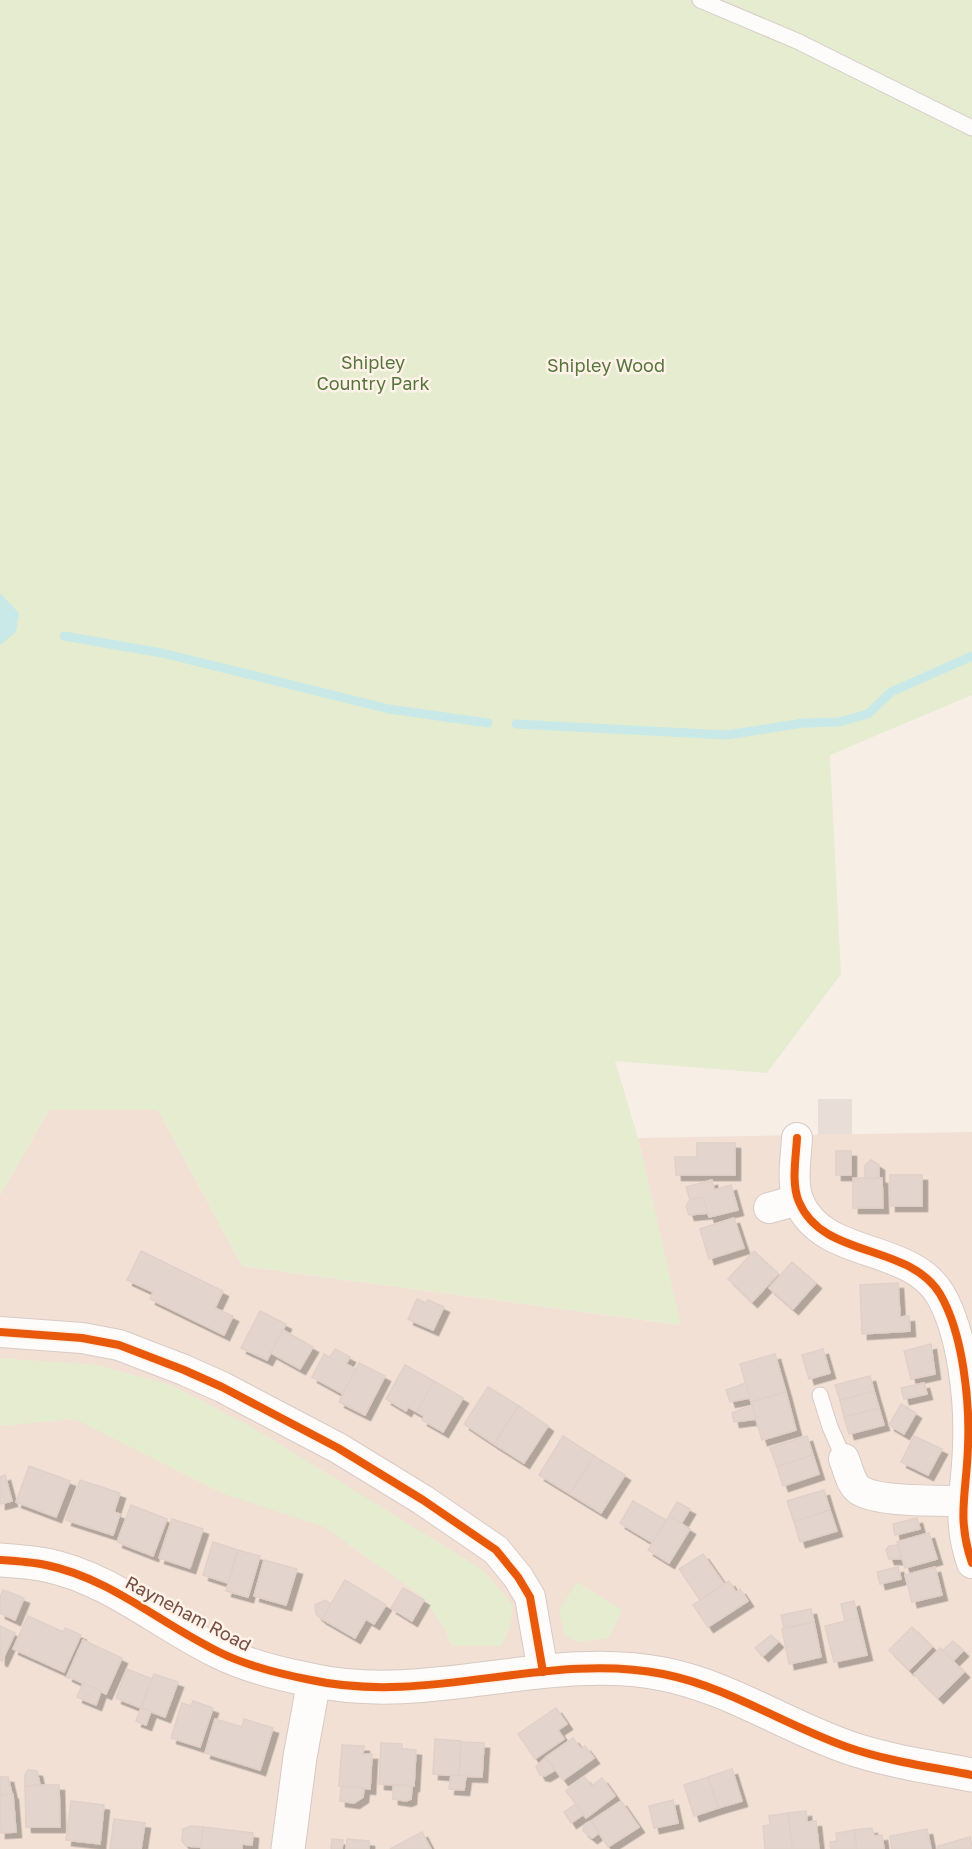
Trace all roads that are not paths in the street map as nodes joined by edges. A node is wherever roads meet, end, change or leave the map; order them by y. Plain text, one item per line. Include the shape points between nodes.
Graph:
1 (700, 0) edge
2 (972, 128) edge
3 (797, 1138) dead end
4 (798, 1200) junction
5 (769, 1208) dead end
6 (0, 1332) edge
7 (820, 1395) dead end
8 (970, 1447) edge
9 (844, 1459) joint
10 (962, 1501) junction
11 (0, 1560) edge
12 (972, 1563) edge
13 (543, 1672) junction
14 (314, 1681) junction
15 (972, 1775) edge
16 (288, 1849) edge

1 - 2 lane via 797,41
3 - 4 street
4 - 5 street
4 - 8 street via 805,1213 827,1233 904,1265 930,1281 940,1294 950,1315 966,1387
6 - 13 street via 119,1345 184,1370 338,1448 423,1500 496,1550 518,1577 531,1597
7 - 9 lane
8 - 10 street
9 - 10 street via 853,1482 866,1494
10 - 12 street via 966,1545
11 - 14 street, Rayneham Road via 46,1565 85,1577 220,1652
13 - 14 street, Rayneham Road via 405,1688
13 - 15 street, Rayneham Road via 615,1669 662,1674 747,1701 849,1748
14 - 16 street

